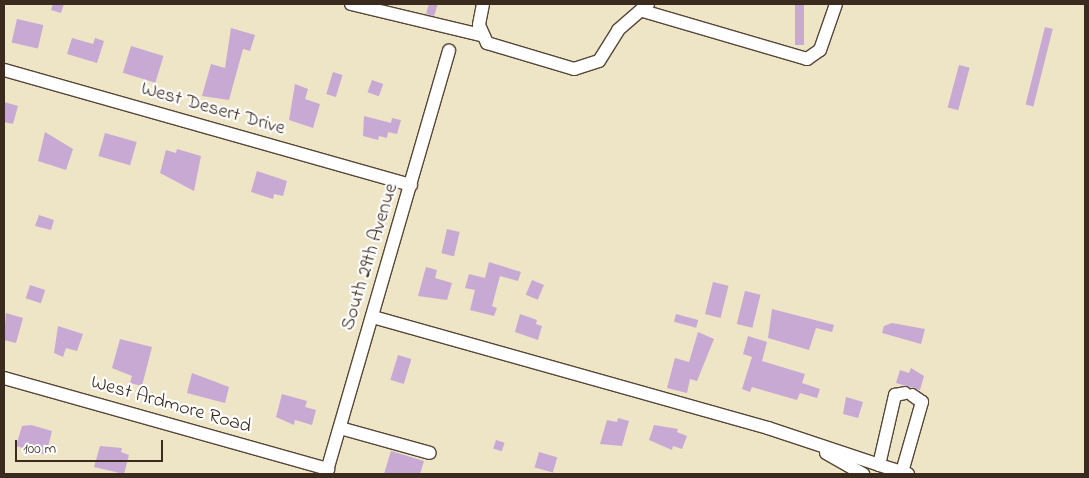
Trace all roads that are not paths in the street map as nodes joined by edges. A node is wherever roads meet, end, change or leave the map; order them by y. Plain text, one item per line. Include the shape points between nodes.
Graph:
1 (351, 4) edge
2 (483, 4) edge
3 (836, 4) edge
4 (369, 6) edge
5 (646, 7) edge
6 (481, 35) junction
7 (449, 50) dead end
8 (4, 70) edge
9 (411, 185) junction
10 (372, 317) junction
11 (4, 378) edge
12 (340, 428) junction
13 (430, 453) dead end
14 (870, 471) edge
15 (327, 472) edge
16 (905, 473) edge

1 - 4 street
2 - 6 street
3 - 5 street via 820,50 807,59
4 - 6 street
5 - 6 street via 618,30 599,61 582,69 498,48
7 - 9 street, South 29th Avenue
8 - 9 street, West Desert Drive
9 - 10 street, South 29th Avenue
10 - 12 street, South 29th Avenue
10 - 14 street via 768,428
11 - 15 street, West Ardmore Road
12 - 13 street
12 - 15 street, South 29th Avenue
14 - 16 street
14 - 16 street via 895,395 908,394 922,402

